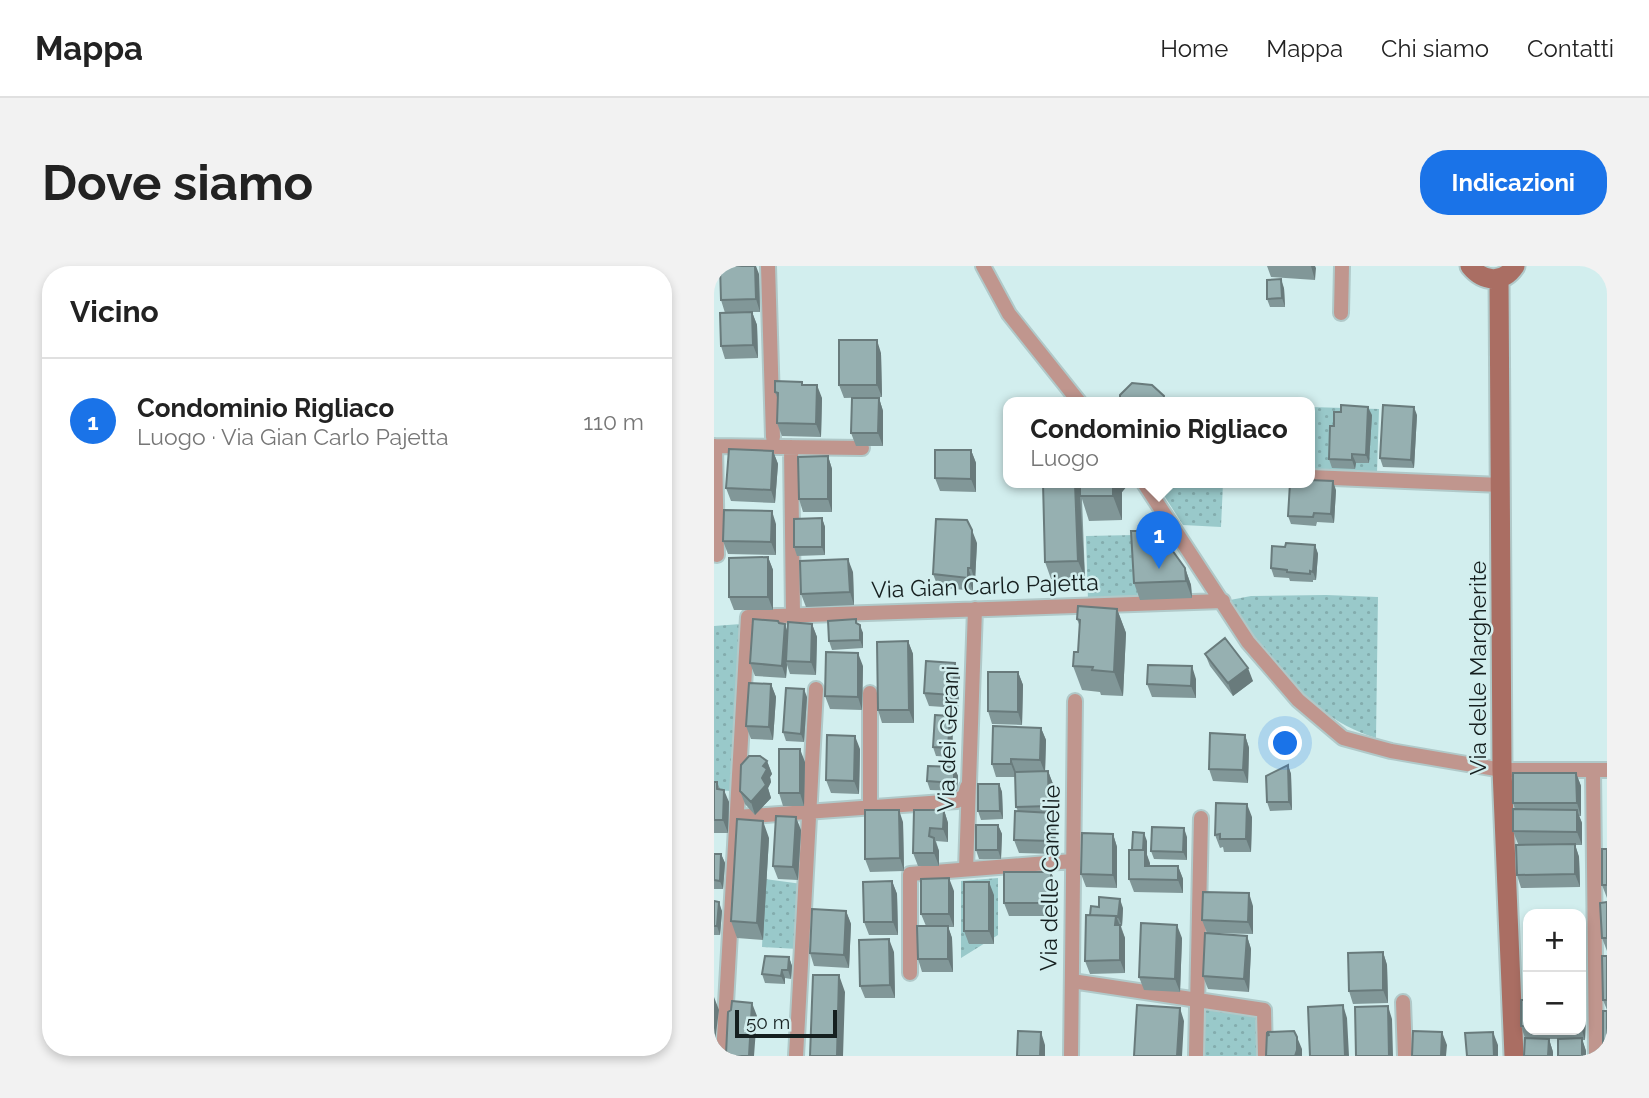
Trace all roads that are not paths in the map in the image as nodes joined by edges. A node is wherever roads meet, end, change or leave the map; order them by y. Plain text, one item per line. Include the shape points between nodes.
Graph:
1 (768, 266) edge
2 (983, 266) edge
3 (1342, 266) edge
4 (1470, 266) edge
5 (1515, 266) edge
6 (1499, 279) junction
7 (1341, 313) dead end
8 (1075, 397) edge
9 (773, 437) dead end
10 (714, 446) edge
11 (791, 447) junction
12 (862, 448) dead end
13 (1315, 477) edge
14 (1501, 485) junction
15 (1147, 488) edge
16 (717, 555) dead end
17 (1223, 601) junction
18 (975, 609) junction
19 (793, 615) junction
20 (816, 689) dead end
21 (870, 693) dead end
22 (1075, 701) dead end
23 (1502, 770) junction
24 (1600, 770) edge
25 (970, 780) junction
26 (870, 807) junction
27 (810, 811) junction
28 (737, 817) junction
29 (1201, 818) dead end
30 (1073, 861) junction
31 (967, 869) junction
32 (910, 973) dead end
33 (1072, 981) junction
34 (1197, 1000) junction
35 (1403, 1002) dead end
36 (723, 1056) edge
37 (796, 1056) edge
38 (1071, 1056) edge
39 (1196, 1056) edge
40 (1265, 1056) edge
41 (1405, 1056) edge
42 (1514, 1056) edge
43 (1596, 1056) edge

1 - 9 street
2 - 8 street via 1009,314
3 - 7 street
4 - 6 street via 1482,277
5 - 6 street
6 - 14 street, Via delle Margherite
10 - 11 street
10 - 16 street
11 - 12 street
11 - 19 street
13 - 14 street
14 - 23 street, Via delle Margherite
15 - 17 street
17 - 18 street, Via Gian Carlo Pajetta
17 - 23 street via 1248,642 1297,700 1343,738
18 - 19 street, Via Gian Carlo Pajetta
18 - 25 street, Via dei Gerani
19 - 28 street, Via Gian Carlo Pajetta via 748,617
20 - 27 street
21 - 26 street
22 - 30 street, Via delle Camelie
23 - 24 street
23 - 42 street, Via delle Margherite
24 - 43 street
25 - 26 street via 961,800
25 - 31 street, Via dei Gerani
26 - 27 street
27 - 28 street
27 - 37 street
28 - 36 street
29 - 34 street
30 - 31 street
30 - 33 street, Via delle Camelie
31 - 32 street via 910,874
33 - 34 street
33 - 38 street, Via delle Camelie
34 - 39 street
34 - 40 street via 1264,1010
35 - 41 street

